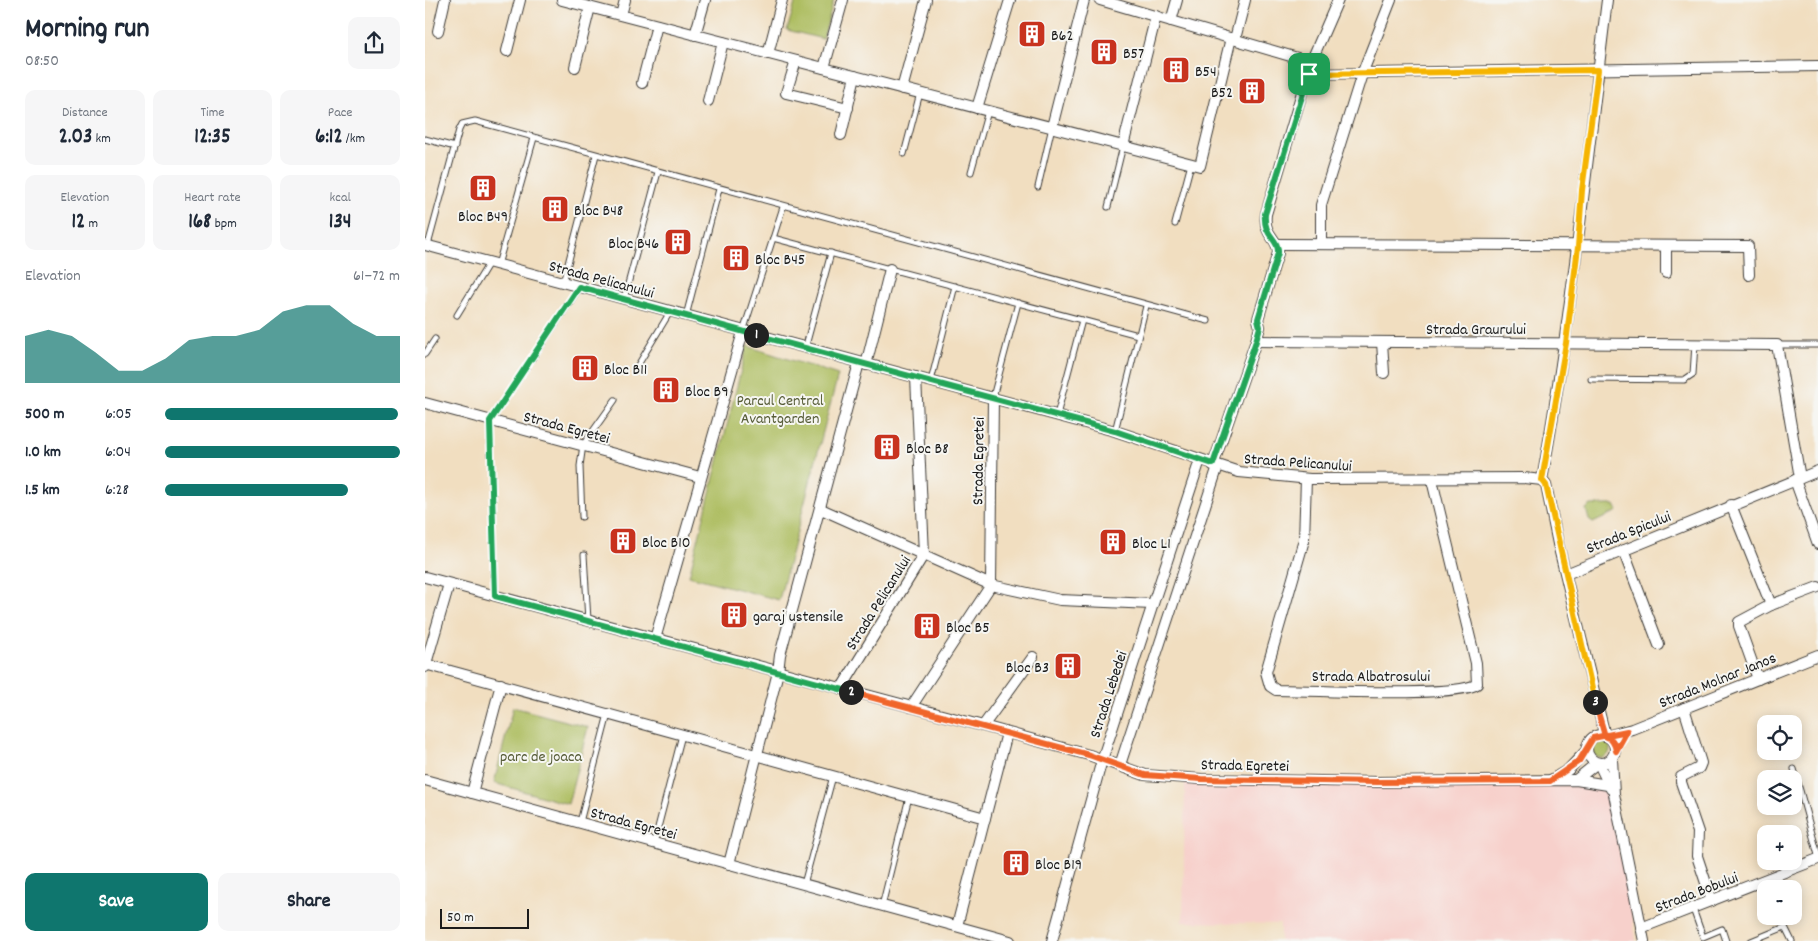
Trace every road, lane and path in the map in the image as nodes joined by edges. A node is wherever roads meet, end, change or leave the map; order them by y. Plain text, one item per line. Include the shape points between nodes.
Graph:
1 (445, 0) edge
2 (520, 0) edge
3 (562, 0) edge
4 (625, 0) edge
5 (705, 0) edge
6 (783, 0) edge
7 (843, 0) edge
8 (926, 0) edge
9 (1010, 0) edge
10 (1084, 0) edge
11 (1177, 0) edge
12 (1245, 0) edge
13 (1391, 0) edge
14 (1607, 0) edge
15 (1106, 1) edge
16 (1335, 1) edge
17 (590, 7) junction
18 (621, 15) junction
19 (1156, 16) junction
20 (1171, 21) junction
21 (657, 25) junction
22 (438, 30) dead end
23 (695, 35) junction
24 (1233, 39) junction
25 (723, 42) junction
26 (507, 51) dead end
27 (768, 54) junction
28 (796, 61) junction
29 (1311, 62) junction
30 (1818, 66) edge
31 (575, 67) dead end
32 (824, 68) junction
33 (1598, 70) junction
34 (1309, 74) junction
35 (1362, 74) junction
36 (855, 76) junction
37 (642, 82) dead end
38 (902, 89) junction
39 (920, 93) junction
40 (708, 101) dead end
41 (848, 108) junction
42 (977, 108) junction
43 (988, 111) junction
44 (1051, 128) junction
45 (841, 135) dead end
46 (534, 138) junction
47 (425, 139) edge
48 (1123, 146) junction
49 (455, 147) junction
50 (904, 154) dead end
51 (596, 155) junction
52 (1191, 164) junction
53 (658, 172) junction
54 (971, 172) dead end
55 (1038, 187) dead end
56 (719, 189) junction
57 (783, 207) junction
58 (1108, 207) dead end
59 (1175, 224) dead end
60 (773, 238) junction
61 (1277, 244) junction
62 (1321, 244) junction
63 (427, 245) edge
64 (1666, 246) junction
65 (1578, 247) junction
66 (831, 253) junction
67 (494, 264) junction
68 (890, 269) junction
69 (1667, 273) dead end
70 (1749, 274) dead end
71 (563, 283) junction
72 (955, 286) junction
73 (579, 287) junction
74 (625, 299) junction
75 (1019, 303) junction
76 (1146, 306) junction
77 (670, 312) junction
78 (457, 315) dead end
79 (686, 316) junction
80 (1082, 320) junction
81 (1208, 321) dead end
82 (743, 332) junction
83 (1138, 335) junction
84 (435, 339) dead end
85 (1256, 341) junction
86 (1383, 342) junction
87 (1566, 343) junction
88 (1695, 344) junction
89 (1777, 345) junction
90 (1818, 345) edge
91 (805, 348) junction
92 (425, 354) edge
93 (863, 364) junction
94 (638, 365) dead end
95 (1384, 373) dead end
96 (916, 377) junction
97 (1591, 379) dead end
98 (931, 381) junction
99 (993, 397) junction
100 (615, 400) dead end
101 (425, 404) edge
102 (1057, 416) junction
103 (490, 421) junction
104 (1115, 431) junction
105 (583, 445) junction
106 (1200, 460) junction
107 (1215, 466) junction
108 (1818, 471) edge
109 (701, 477) junction
110 (1306, 479) junction
111 (1798, 479) junction
112 (1432, 480) junction
113 (1542, 480) junction
114 (1731, 505) junction
115 (821, 509) junction
116 (582, 517) dead end
117 (1818, 544) edge
118 (1623, 550) junction
119 (925, 554) junction
120 (584, 555) dead end
121 (1566, 574) junction
122 (425, 577) edge
123 (449, 584) junction
124 (991, 585) junction
125 (1818, 586) edge
126 (495, 596) junction
127 (1153, 604) junction
128 (1771, 605) junction
129 (588, 621) junction
130 (655, 638) junction
131 (1659, 645) dead end
132 (1818, 655) edge
133 (1033, 657) dead end
134 (425, 665) edge
135 (778, 672) junction
136 (1758, 679) junction
137 (501, 684) junction
138 (841, 689) junction
139 (911, 707) junction
140 (1684, 708) junction
141 (608, 714) junction
142 (1600, 724) junction
143 (983, 726) junction
144 (1627, 731) junction
145 (1007, 733) junction
146 (683, 735) junction
147 (1606, 736) junction
148 (1593, 738) junction
149 (1587, 750) junction
150 (757, 755) junction
151 (1614, 755) junction
152 (1102, 760) junction
153 (1598, 763) junction
154 (1120, 765) junction
155 (1793, 769) dead end
156 (833, 776) junction
157 (425, 780) edge
158 (1576, 780) junction
159 (1550, 781) junction
160 (1611, 789) junction
161 (472, 793) junction
162 (909, 797) junction
163 (985, 818) junction
164 (580, 823) junction
165 (654, 843) junction
166 (1818, 855) edge
167 (1818, 859) edge
168 (729, 864) junction
169 (804, 884) junction
170 (1712, 901) junction
171 (882, 906) junction
172 (1693, 908) junction
173 (957, 926) junction
174 (1641, 928) junction
175 (1010, 941) edge
176 (1052, 941) edge
177 (1644, 941) edge
178 (1726, 941) edge
179 (1751, 941) edge
180 (1793, 941) edge

1 - 22 street
2 - 26 street
3 - 17 street
4 - 18 street
5 - 23 street
6 - 27 street
7 - 32 street
8 - 38 street
9 - 42 street
10 - 44 street
11 - 20 street
12 - 24 street
13 - 35 street
14 - 33 street
15 - 19 street
16 - 29 street
17 - 18 street
17 - 31 street
18 - 21 street
19 - 20 street
19 - 48 street
20 - 24 street
21 - 23 street
21 - 37 street
23 - 25 street
24 - 29 street
24 - 52 street via 1200,166
25 - 27 street
25 - 40 street
27 - 28 street
28 - 32 street
28 - 41 street via 786,93
29 - 34 street
30 - 33 street
32 - 36 street
33 - 35 street
33 - 65 street
34 - 35 street
34 - 61 street via 1265,214 1267,232
35 - 62 street via 1321,205
36 - 38 street
36 - 41 street
38 - 39 street
39 - 42 street
39 - 50 lane
41 - 45 street
42 - 43 street
43 - 44 street
43 - 54 lane
44 - 48 street
44 - 55 lane
46 - 49 lane via 467,121 459,130
46 - 51 lane
46 - 67 lane
47 - 49 lane
48 - 52 street
48 - 58 lane
49 - 63 lane
51 - 53 lane
51 - 71 lane
52 - 59 lane
53 - 56 lane
53 - 74 lane
56 - 57 lane
56 - 79 lane
57 - 60 lane
57 - 76 lane
60 - 66 lane
60 - 82 lane
61 - 62 street
61 - 85 street via 1278,253 1258,319 1260,327
62 - 65 street
63 - 67 street, Strada Pelicanului
64 - 65 street
64 - 69 street
64 - 70 street via 1748,246
65 - 87 street
66 - 68 lane
66 - 91 lane
67 - 71 street, Strada Pelicanului
67 - 78 lane
68 - 72 lane
68 - 93 street
71 - 73 street, Strada Pelicanului
72 - 75 lane
72 - 98 lane
73 - 74 street, Strada Pelicanului
73 - 103 lane
74 - 77 street, Strada Pelicanului
75 - 80 lane
75 - 99 lane
76 - 81 lane
76 - 83 lane
77 - 79 street, Strada Pelicanului
77 - 94 lane
79 - 82 street, Strada Pelicanului
80 - 83 lane
80 - 102 lane
82 - 91 street, Strada Pelicanului
82 - 109 street
83 - 104 lane
84 - 92 lane
85 - 86 street, Strada Graurului
85 - 107 street
86 - 87 street, Strada Graurului
86 - 95 street
87 - 88 street, Strada Graurului
87 - 113 street
88 - 89 street, Strada Graurului
88 - 97 lane via 1693,374 1684,380
89 - 90 lane, Strada Graurului
89 - 111 street
91 - 93 street, Strada Pelicanului
93 - 96 street, Strada Pelicanului
93 - 115 street
96 - 98 street, Strada Pelicanului
96 - 119 street, Strada Pelicanului
98 - 99 street, Strada Pelicanului
99 - 102 street, Strada Pelicanului
99 - 124 street, Strada Egretei
100 - 105 lane
101 - 103 street, Strada Egretei
102 - 104 street, Strada Pelicanului
103 - 105 street, Strada Egretei
103 - 126 lane
104 - 106 street, Strada Pelicanului
105 - 109 street, Strada Egretei
105 - 116 lane
106 - 107 street, Strada Pelicanului
106 - 127 street, Strada Lebedei
107 - 110 street, Strada Pelicanului via 1256,475
107 - 154 street
108 - 111 street, Strada Spicului
109 - 130 street
110 - 112 street, Strada Pelicanului
110 - 112 street, Strada Albatrosului via 1304,540 1266,672 1270,686 1276,690 1463,690 1477,684 1476,663
111 - 114 street, Strada Spicului
111 - 117 street
112 - 113 street, Strada Pelicanului
113 - 121 street via 1546,485
114 - 118 street, Strada Spicului
114 - 128 street
115 - 119 street
115 - 135 street
118 - 121 street, Strada Spicului
118 - 131 street
119 - 124 street
119 - 138 street, Strada Pelicanului
120 - 129 lane
121 - 142 street
122 - 123 street, Strada Egretei
123 - 126 street, Strada Egretei
123 - 134 street
124 - 127 street via 1060,600
124 - 139 street
125 - 128 street
126 - 129 street, Strada Egretei
127 - 152 street, Strada Lebedei
128 - 136 street via 1739,622
129 - 130 street, Strada Egretei
130 - 135 street, Strada Egretei
132 - 136 street, Strada Molnar Janos
133 - 143 street
134 - 137 street
135 - 138 street, Strada Egretei
135 - 150 street
136 - 140 street, Strada Molnar Janos
137 - 141 street
137 - 161 street
138 - 139 street, Strada Egretei
139 - 143 street, Strada Egretei
140 - 144 street, Strada Molnar Janos
140 - 170 street via 1701,763 1699,768 1681,777 1681,782 1698,832 1697,856
141 - 146 street
141 - 164 lane
142 - 147 street
142 - 148 street
143 - 145 street, Strada Egretei
144 - 147 street, Strada Molnar Janos
144 - 151 street
145 - 152 street, Strada Egretei
145 - 163 street
146 - 150 street
146 - 165 lane
147 - 148 street
147 - 151 street via 1614,742
148 - 149 street
149 - 153 street via 1590,758
149 - 159 street via 1568,770
150 - 156 street
150 - 168 street
151 - 153 street
151 - 160 street
152 - 154 street, Strada Egretei
152 - 176 street, Strada Lebedei
153 - 158 street
153 - 160 street
154 - 159 street, Strada Egretei via 1145,775 1201,779
155 - 166 lane
156 - 162 street
156 - 169 lane
157 - 161 street, Strada Egretei
158 - 159 street, Strada Egretei
158 - 160 street
160 - 174 street
161 - 164 street, Strada Egretei
162 - 163 street
162 - 171 lane
163 - 173 street
164 - 165 street, Strada Egretei
165 - 168 street, Strada Egretei
167 - 170 street, Strada Bobului
168 - 169 street, Strada Egretei
169 - 171 street, Strada Egretei
170 - 172 street, Strada Bobului
171 - 173 street, Strada Egretei
172 - 174 street, Strada Bobului
172 - 178 lane via 1703,937 1722,929
173 - 175 street, Strada Egretei
174 - 177 street
179 - 180 lane via 1785,927

